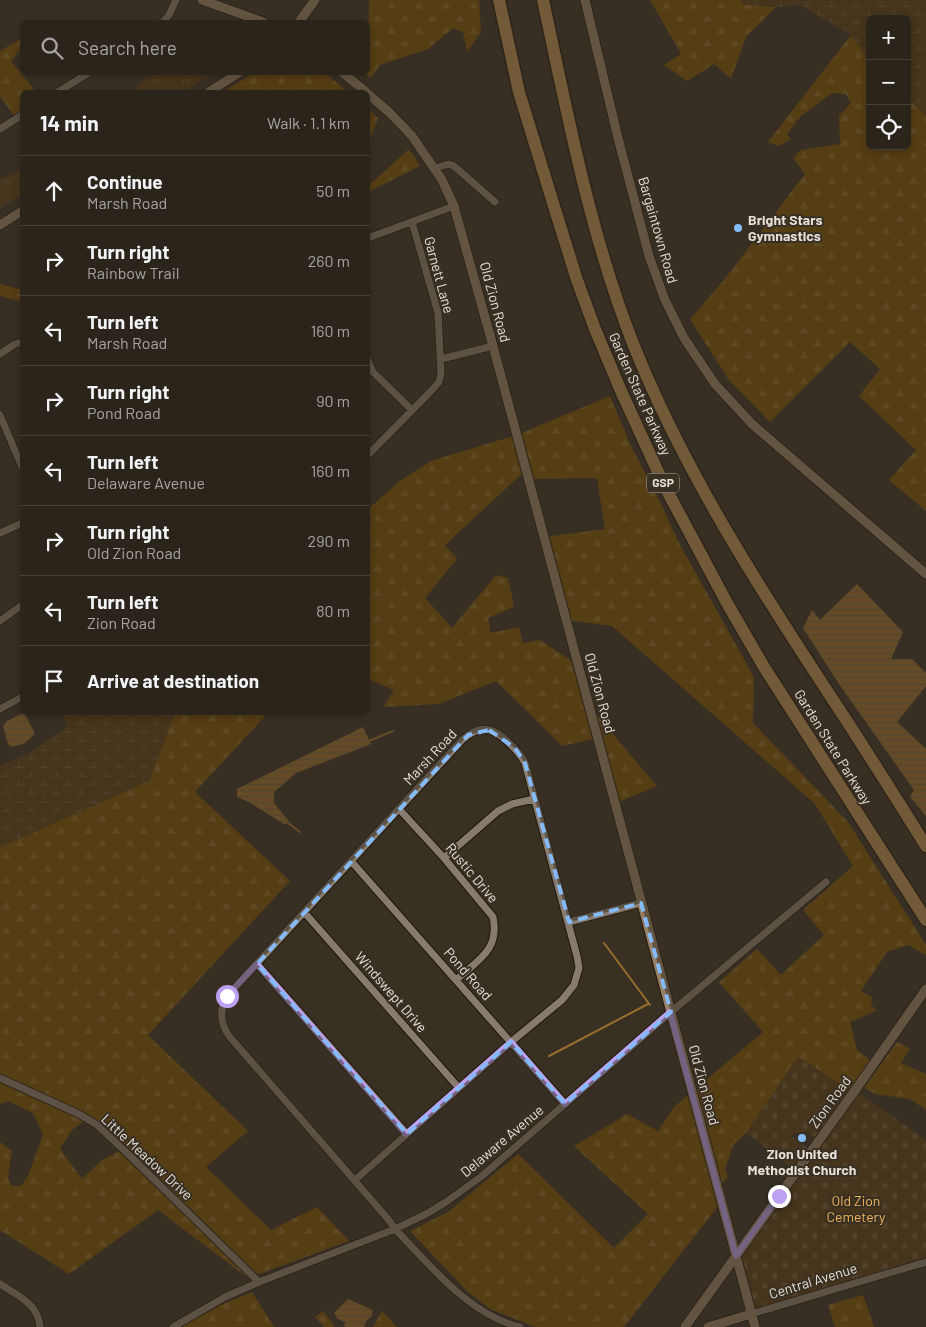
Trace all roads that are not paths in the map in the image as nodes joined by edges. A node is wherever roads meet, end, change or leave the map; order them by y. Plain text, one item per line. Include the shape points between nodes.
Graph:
1 (176, 0) edge
2 (202, 0) edge
3 (315, 0) edge
4 (499, 0) edge
5 (543, 0) edge
6 (585, 0) edge
7 (165, 20) edge
8 (257, 20) edge
9 (300, 20) edge
10 (85, 75) edge
11 (235, 75) edge
12 (346, 75) edge
13 (61, 90) edge
14 (212, 90) edge
15 (363, 90) edge
16 (370, 96) edge
17 (20, 116) edge
18 (0, 129) edge
19 (435, 168) junction
20 (495, 202) dead end
21 (454, 206) junction
22 (20, 212) edge
23 (412, 222) junction
24 (0, 225) edge
25 (370, 237) edge
26 (20, 343) edge
27 (493, 346) junction
28 (0, 354) edge
29 (441, 360) junction
30 (370, 365) edge
31 (412, 410) junction
32 (0, 415) edge
33 (370, 453) edge
34 (20, 462) edge
35 (20, 524) edge
36 (0, 533) edge
37 (926, 574) edge
38 (20, 607) edge
39 (0, 622) edge
40 (20, 698) edge
41 (0, 709) edge
42 (534, 799) junction
43 (399, 809) junction
44 (926, 846) edge
45 (444, 858) junction
46 (351, 860) junction
47 (826, 882) dead end
48 (641, 903) junction
49 (304, 912) junction
50 (926, 920) edge
51 (569, 922) junction
52 (257, 964) junction
53 (456, 980) junction
54 (926, 989) edge
55 (670, 1012) junction
56 (511, 1042) junction
57 (0, 1078) edge
58 (459, 1088) junction
59 (565, 1104) junction
60 (406, 1134) junction
61 (355, 1180) junction
62 (395, 1229) junction
63 (736, 1256) junction
64 (926, 1262) edge
65 (258, 1282) junction
66 (0, 1284) edge
67 (751, 1314) junction
68 (40, 1327) edge
69 (173, 1327) edge
70 (520, 1327) edge
71 (684, 1327) edge
72 (708, 1327) edge
73 (755, 1327) edge

1 - 7 street
2 - 8 street
3 - 9 street
4 - 50 highway, Garden State Parkway / GSP via 519,92 577,280 621,391 664,485 764,667
5 - 44 highway, Garden State Parkway / GSP via 604,256 622,315 652,389 735,546
6 - 37 street, Bargaintown Road via 651,263 684,338 716,384 752,424
10 - 13 street
11 - 14 street
12 - 15 street, Old Zion Road
16 - 19 street, Old Zion Road via 402,124
17 - 18 street
19 - 20 street via 449,164 454,166
19 - 21 street, Old Zion Road
21 - 23 street
21 - 27 street, Old Zion Road
22 - 24 street
23 - 25 street
23 - 29 street, Garnett Lane via 438,313
26 - 28 street
27 - 29 street
27 - 48 street, Old Zion Road
29 - 31 street, Garnett Lane via 439,382
30 - 31 street via 373,372
31 - 33 street, Garnett Lane
32 - 34 street
35 - 36 street
38 - 39 street
40 - 41 street
42 - 43 street, Marsh Road via 520,754 495,732 482,730 474,731 462,740
42 - 45 street via 498,811
42 - 51 street, Marsh Road
43 - 45 street, Rustic Drive
43 - 46 street, Marsh Road
45 - 53 street, Rustic Drive via 484,905 495,928 491,946
46 - 49 street, Marsh Road
46 - 53 street, Pond Road
47 - 55 street, Delaware Avenue
48 - 51 street
48 - 55 street, Old Zion Road
49 - 52 street, Marsh Road
49 - 58 street, Windswept Drive
51 - 56 street, Marsh Road via 579,968 574,985 562,1000
52 - 60 street
52 - 61 street, Marsh Road via 223,1002 221,1016 225,1030
53 - 56 street, Pond Road
54 - 63 street, Zion Road
55 - 59 street, Delaware Avenue
55 - 63 street, Old Zion Road
56 - 58 street, Marsh Road
56 - 59 street, Pond Road
57 - 65 street, Little Meadow Drive via 97,1125
58 - 60 street, Marsh Road
59 - 62 street, Delaware Avenue via 466,1189
60 - 61 street, Marsh Road
61 - 62 street, Marsh Road
62 - 65 street, Delaware Avenue
62 - 70 street via 474,1306 496,1319
63 - 67 street, Old Zion Road
63 - 71 street, Zion Road
64 - 67 street, Central Avenue
65 - 69 street, Delaware Avenue
66 - 68 street via 32,1306
67 - 72 street, Central Avenue
67 - 73 street, Old Zion Road

